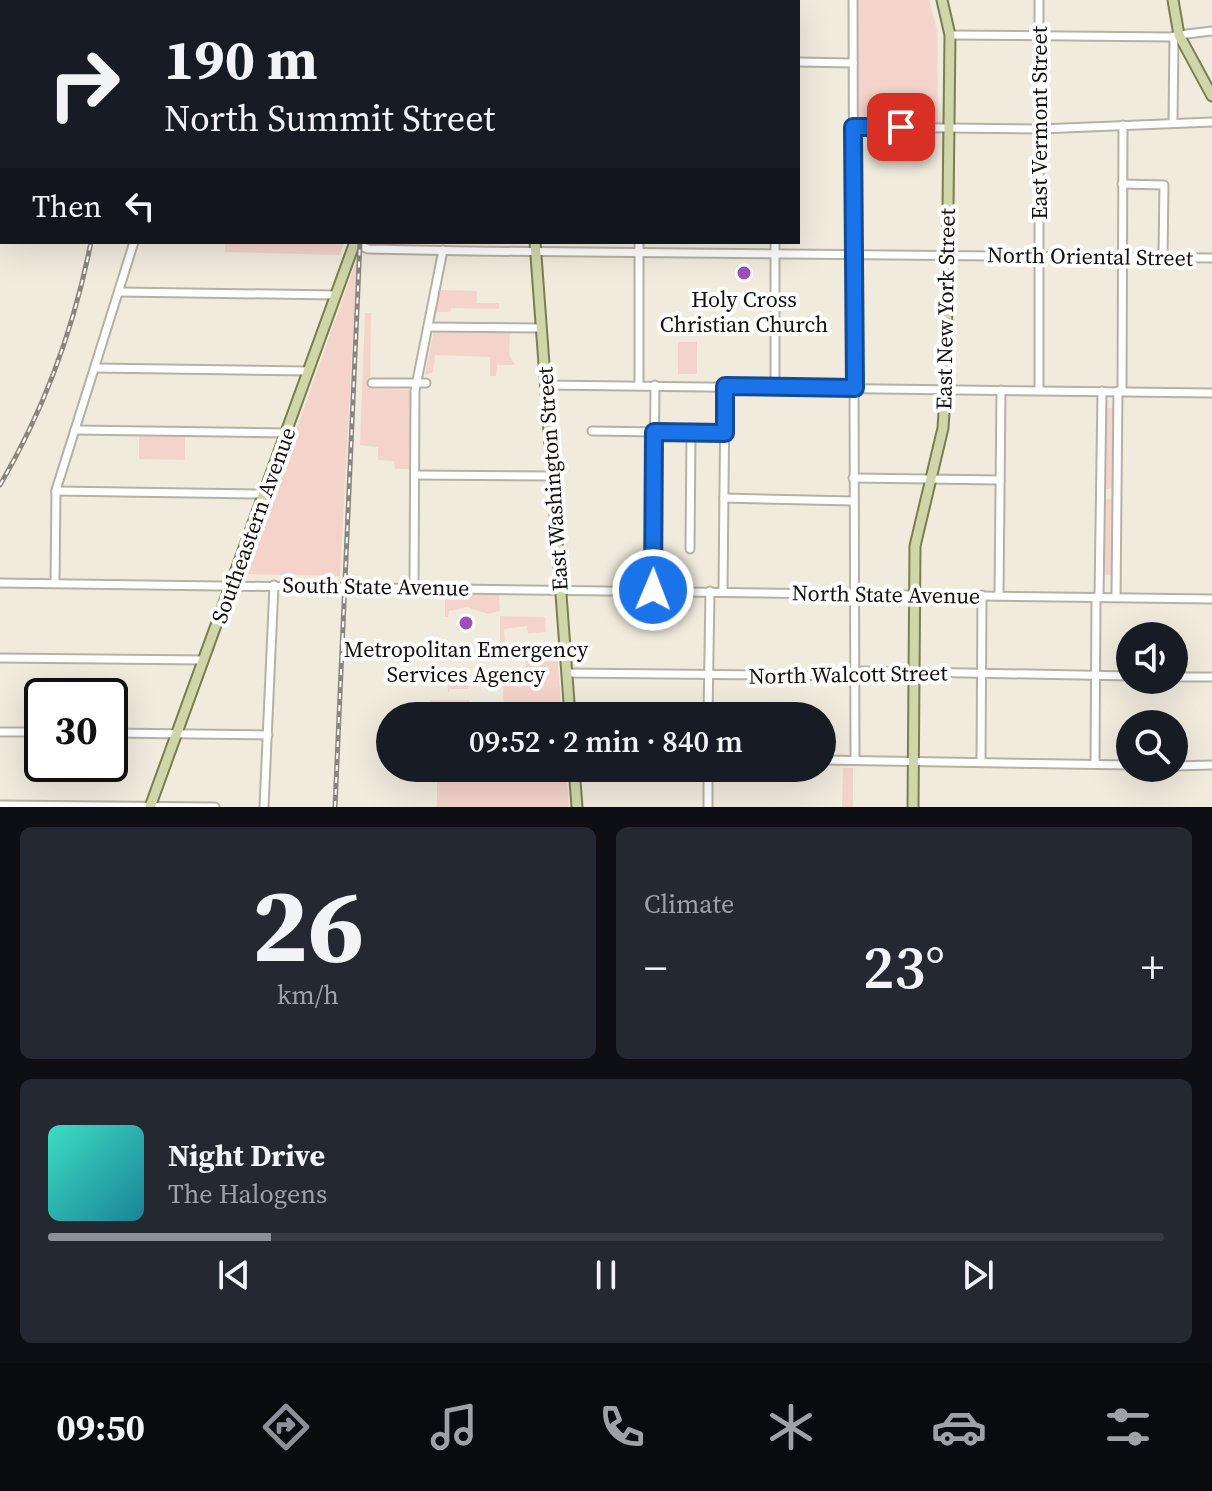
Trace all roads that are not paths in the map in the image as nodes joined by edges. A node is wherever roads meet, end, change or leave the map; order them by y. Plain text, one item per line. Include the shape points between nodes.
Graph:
1 (853, 0) edge
2 (942, 0) edge
3 (1039, 0) edge
4 (1173, 0) edge
5 (1212, 31) edge
6 (1176, 34) junction
7 (950, 35) junction
8 (1039, 36) junction
9 (1185, 48) junction
10 (1173, 55) junction
11 (800, 62) edge
12 (853, 63) junction
13 (1212, 96) edge
14 (1173, 121) junction
15 (1212, 122) edge
16 (1123, 125) junction
17 (853, 127) junction
18 (947, 128) junction
19 (1040, 129) junction
20 (1122, 184) junction
21 (133, 244) edge
22 (354, 244) edge
23 (356, 244) edge
24 (775, 244) edge
25 (535, 246) edge
26 (639, 246) edge
27 (708, 246) edge
28 (443, 250) junction
29 (775, 251) junction
30 (854, 253) junction
31 (947, 254) junction
32 (1040, 255) junction
33 (1122, 256) junction
34 (1163, 257) junction
35 (1212, 258) edge
36 (120, 292) junction
37 (336, 295) junction
38 (430, 327) junction
39 (541, 328) junction
40 (95, 368) junction
41 (308, 371) junction
42 (372, 383) dead end
43 (422, 383) junction
44 (545, 385) junction
45 (639, 385) junction
46 (655, 385) junction
47 (725, 386) junction
48 (775, 387) junction
49 (855, 388) junction
50 (946, 389) junction
51 (1001, 390) junction
52 (1039, 390) junction
53 (1102, 391) junction
54 (1120, 391) junction
55 (1212, 393) edge
56 (75, 430) junction
57 (592, 431) dead end
58 (654, 432) junction
59 (691, 432) junction
60 (286, 433) junction
61 (725, 433) junction
62 (415, 475) junction
63 (552, 476) junction
64 (853, 478) junction
65 (930, 479) junction
66 (1000, 480) junction
67 (56, 491) junction
68 (264, 494) junction
69 (724, 498) junction
70 (853, 501) junction
71 (690, 549) dead end
72 (0, 583) edge
73 (55, 583) junction
74 (232, 585) junction
75 (274, 585) junction
76 (414, 587) junction
77 (560, 588) junction
78 (653, 590) junction
79 (710, 591) junction
80 (723, 591) junction
81 (854, 593) junction
82 (915, 594) junction
83 (982, 595) junction
84 (999, 595) junction
85 (1097, 597) junction
86 (1116, 597) junction
87 (1212, 599) edge
88 (0, 658) edge
89 (204, 660) junction
90 (914, 672) junction
91 (567, 673) junction
92 (856, 673) junction
93 (982, 673) junction
94 (709, 675) junction
95 (1095, 675) junction
96 (1116, 676) edge
97 (1188, 677) edge
98 (1212, 677) edge
99 (569, 702) edge
100 (708, 702) edge
101 (0, 732) edge
102 (24, 732) edge
103 (128, 733) edge
104 (177, 734) junction
105 (268, 735) junction
106 (836, 760) edge
107 (855, 760) junction
108 (913, 761) junction
109 (981, 762) junction
110 (1095, 764) junction
111 (1116, 765) edge
112 (1212, 765) edge
113 (1188, 766) edge
114 (575, 782) edge
115 (708, 782) edge
116 (0, 805) edge
117 (150, 807) edge
118 (215, 807) edge
119 (264, 807) edge
120 (577, 807) edge
121 (708, 807) edge
122 (913, 807) edge

1 - 12 street
2 - 7 main road, East New York Street
3 - 8 street, East Vermont Street
4 - 6 main road
5 - 6 street
6 - 8 street
6 - 9 main road
6 - 10 street
7 - 8 street
7 - 18 main road, East New York Street
8 - 19 street, East Vermont Street
9 - 10 street
9 - 13 main road
10 - 14 street
11 - 12 street
12 - 17 street
14 - 15 street
14 - 16 street
16 - 19 street
16 - 20 street
17 - 18 street
17 - 30 street
18 - 19 street
18 - 31 main road, East New York Street
19 - 32 street, East Vermont Street
20 - 33 street
20 - 34 street via 1164,185
21 - 36 street
22 - 37 main road, Southeastern Avenue
23 - 28 street, North Oriental Street via 368,249
24 - 29 street
25 - 26 street, North Oriental Street
25 - 28 street, North Oriental Street
25 - 39 main road, East Washington Street
26 - 27 street, North Oriental Street
26 - 45 street
27 - 29 street, North Oriental Street
28 - 38 street
29 - 30 street, North Oriental Street
29 - 48 street
30 - 31 street, North Oriental Street
30 - 49 street
31 - 32 street, North Oriental Street
31 - 50 main road, East New York Street
32 - 33 street, North Oriental Street
32 - 52 street, East Vermont Street
33 - 34 street, North Oriental Street
33 - 54 street
34 - 35 street, North Oriental Street
36 - 37 street
36 - 40 street
37 - 41 main road, Southeastern Avenue
38 - 39 street
38 - 43 street
39 - 44 main road, East Washington Street
40 - 41 street
40 - 56 street
41 - 60 main road, Southeastern Avenue
42 - 43 street
43 - 62 street
44 - 45 street
44 - 63 main road, East Washington Street
45 - 46 street
46 - 47 street
46 - 58 street
47 - 48 street
47 - 61 street
48 - 49 street
49 - 50 street
49 - 64 street
50 - 51 street
50 - 65 main road, East New York Street
51 - 52 street
51 - 66 street
52 - 53 street
53 - 54 street
53 - 85 street
54 - 55 street
54 - 86 street
56 - 60 street
56 - 67 street
57 - 58 street
58 - 59 street
58 - 78 street
59 - 61 street
59 - 71 street
60 - 68 main road, Southeastern Avenue
61 - 69 street
62 - 63 street
62 - 76 street
63 - 77 main road, East Washington Street
64 - 65 street
64 - 70 street
65 - 66 street
65 - 82 main road, East New York Street via 916,538
66 - 84 street
67 - 68 street
67 - 73 street
68 - 74 main road, Southeastern Avenue
69 - 70 street
69 - 80 street
70 - 81 street
72 - 73 street, South State Avenue
73 - 74 street, South State Avenue
74 - 75 street, South State Avenue
74 - 89 main road, Southeastern Avenue
75 - 76 street, South State Avenue
75 - 105 street
76 - 77 street, South State Avenue
77 - 78 street, North State Avenue
77 - 91 main road, East Washington Street
78 - 79 street, North State Avenue
79 - 80 street, North State Avenue
79 - 94 street
80 - 81 street, North State Avenue
81 - 82 street, North State Avenue
81 - 92 street
82 - 83 street, North State Avenue
82 - 90 main road, East New York Street
83 - 84 street, North State Avenue
83 - 93 street
84 - 85 street, North State Avenue
85 - 86 street, North State Avenue
85 - 95 street
86 - 87 street, North State Avenue
88 - 89 street
89 - 104 main road, Southeastern Avenue
90 - 92 street, North Walcott Street
90 - 93 street, North Walcott Street
90 - 108 main road, East New York Street
91 - 94 street, North Walcott Street
91 - 99 main road, East Washington Street
92 - 94 street, North Walcott Street
92 - 107 street
93 - 95 street, North Walcott Street
93 - 109 street
94 - 100 street
95 - 96 street, North Walcott Street
95 - 110 street
97 - 98 street
101 - 102 street
103 - 104 street
104 - 105 street
104 - 117 main road, Southeastern Avenue
105 - 119 street
106 - 107 street
107 - 108 street
108 - 109 street
108 - 122 main road, East New York Street
109 - 110 street
110 - 111 street
112 - 113 street
114 - 120 main road
115 - 121 street
116 - 117 street
117 - 118 street

